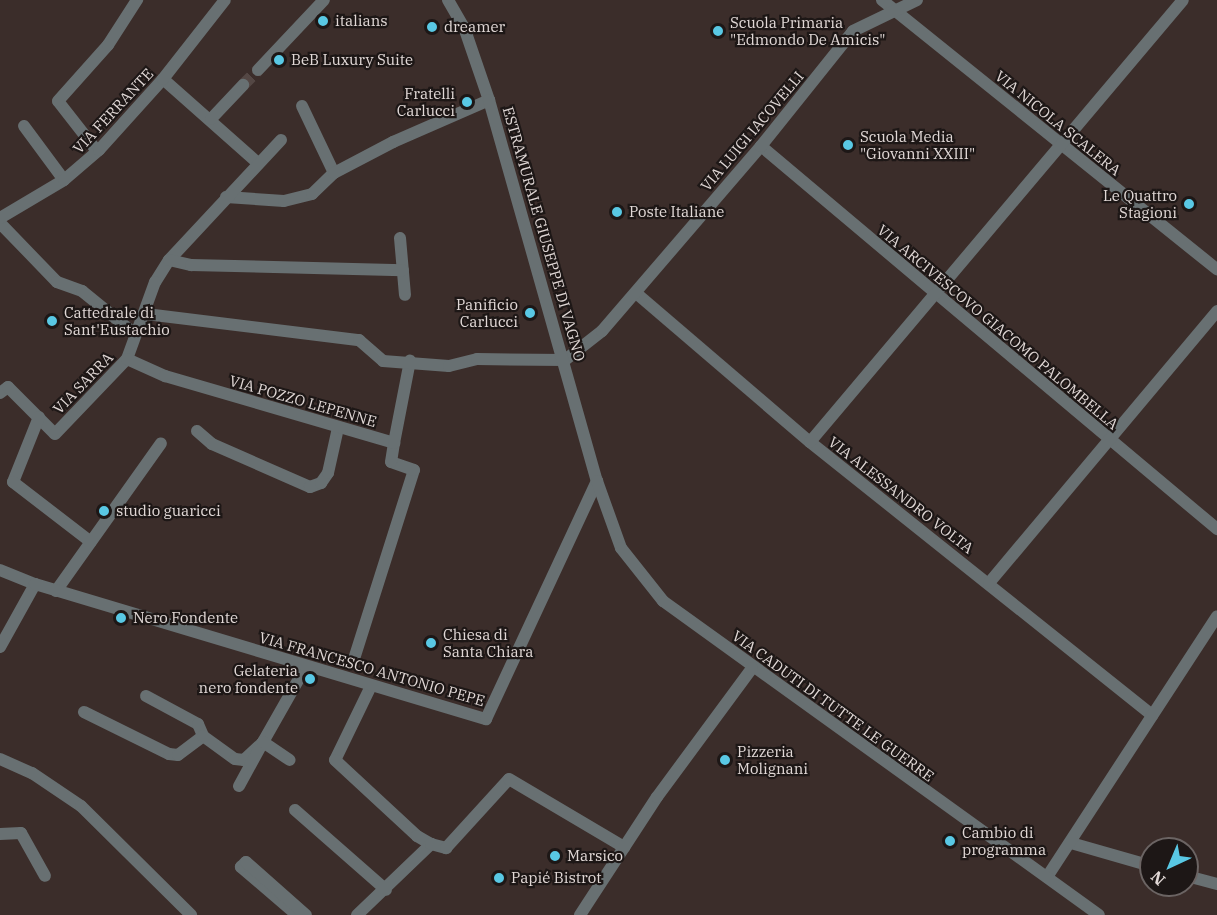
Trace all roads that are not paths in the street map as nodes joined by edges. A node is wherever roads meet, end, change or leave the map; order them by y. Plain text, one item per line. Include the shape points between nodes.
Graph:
1 (137, 0) edge
2 (225, 0) edge
3 (324, 0) edge
4 (448, 0) edge
5 (882, 0) edge
6 (917, 0) edge
7 (1183, 0) edge
8 (897, 13) junction
9 (258, 70) tunnel mouth
10 (164, 79) junction
11 (243, 85) tunnel mouth
12 (489, 100) junction
13 (302, 106) dead end
14 (212, 118) junction
15 (24, 126) dead end
16 (281, 140) dead end
17 (761, 146) junction
18 (1062, 146) junction
19 (97, 151) junction
20 (258, 163) junction
21 (334, 173) junction
22 (64, 180) junction
23 (226, 197) junction
24 (0, 218) edge
25 (0, 223) edge
26 (400, 238) dead end
27 (170, 260) junction
28 (1217, 269) edge
29 (403, 270) junction
30 (636, 293) junction
31 (937, 294) junction
32 (405, 295) dead end
33 (1217, 311) edge
34 (146, 314) junction
35 (135, 334) junction
36 (127, 359) junction
37 (565, 360) junction
38 (410, 362) junction
39 (4, 390) edge
40 (39, 417) junction
41 (338, 428) junction
42 (197, 431) dead end
43 (810, 442) junction
44 (1109, 442) junction
45 (161, 443) dead end
46 (394, 443) junction
47 (597, 481) junction
48 (1217, 529) edge
49 (91, 542) junction
50 (0, 570) edge
51 (989, 583) junction
52 (35, 584) junction
53 (56, 591) junction
54 (1217, 616) edge
55 (0, 647) edge
56 (305, 668) junction
57 (351, 668) junction
58 (752, 668) junction
59 (371, 686) junction
60 (146, 696) dead end
61 (84, 712) dead end
62 (1152, 715) junction
63 (203, 735) junction
64 (262, 742) junction
65 (0, 759) edge
66 (290, 760) dead end
67 (239, 786) dead end
68 (295, 810) dead end
69 (0, 834) edge
70 (1071, 843) junction
71 (431, 844) junction
72 (624, 847) junction
73 (1139, 863) edge
74 (45, 876) dead end
75 (1047, 877) junction
76 (1199, 879) edge
77 (1217, 884) edge
78 (386, 890) junction
79 (191, 915) edge
80 (297, 915) edge
81 (306, 915) edge
82 (357, 915) edge
83 (580, 915) edge
84 (1099, 915) edge

1 - 19 street via 108,45 58,101
2 - 10 street, VIA FERRANTE
3 - 9 street
4 - 12 street, ESTRAMURALE GIUSEPPE DI VAGNO via 465,30
5 - 8 street, VIA NICOLA SCALERA
6 - 8 street, VIA LUIGI IACOVELLI
7 - 18 street
8 - 17 street, VIA LUIGI IACOVELLI via 853,31
8 - 18 street, VIA NICOLA SCALERA
10 - 14 street
10 - 19 street, VIA FERRANTE
11 - 14 street
12 - 21 street
12 - 37 street, ESTRAMURALE GIUSEPPE DI VAGNO
13 - 21 street
14 - 20 street
15 - 22 street
16 - 20 street, VIA SARRA
17 - 30 street, VIA LUIGI IACOVELLI
17 - 31 street, VIA ARCIVESCOVO GIACOMO PALOMBELLA
18 - 28 street, VIA NICOLA SCALERA
18 - 31 street
19 - 22 street, VIA FERRANTE
20 - 23 street, VIA SARRA
21 - 23 street via 312,194 284,201
22 - 24 street, VIA FERRANTE
23 - 27 street, VIA SARRA
25 - 35 street via 57,282 82,291
26 - 29 street
27 - 29 street via 190,265
27 - 34 street, VIA SARRA via 155,282
29 - 32 street
30 - 37 street, VIA LUIGI IACOVELLI via 602,332
30 - 43 street, VIA ALESSANDRO VOLTA
31 - 43 street
31 - 44 street, VIA ARCIVESCOVO GIACOMO PALOMBELLA
33 - 44 street
34 - 35 street, VIA SARRA
34 - 38 street via 359,340 383,361
35 - 36 street, VIA SARRA
36 - 40 street, VIA SARRA via 55,434
36 - 41 street, VIA POZZO LEPENNE via 165,376
37 - 38 street via 477,359 449,366
37 - 47 street, ESTRAMURALE GIUSEPPE DI VAGNO
38 - 46 street, VIA POZZO LEPENNE
39 - 40 street
40 - 49 street, VIA SARRA via 13,482
41 - 42 street via 327,473 321,483 310,487 212,444
41 - 46 street, VIA POZZO LEPENNE
43 - 51 street, VIA ALESSANDRO VOLTA
44 - 48 street, VIA ARCIVESCOVO GIACOMO PALOMBELLA
44 - 51 street
45 - 49 street
46 - 57 street via 391,462 414,470
47 - 58 street, VIA CADUTI DI TUTTE LE GUERRE via 621,548 645,580 663,601
47 - 59 street, VIA FRANCESCO ANTONIO PEPE via 486,719
49 - 53 street
50 - 52 street, VIA FRANCESCO ANTONIO PEPE
51 - 62 street, VIA ALESSANDRO VOLTA
52 - 53 street, VIA FRANCESCO ANTONIO PEPE
52 - 55 street
53 - 56 street, VIA FRANCESCO ANTONIO PEPE
54 - 62 street
56 - 57 street, VIA FRANCESCO ANTONIO PEPE
56 - 64 street
57 - 59 street, VIA FRANCESCO ANTONIO PEPE
58 - 72 street
58 - 75 street, VIA CADUTI DI TUTTE LE GUERRE
59 - 71 street via 335,760 417,836
60 - 63 street via 198,724
61 - 63 street via 169,754 178,755
62 - 70 street
63 - 64 street via 235,759 244,760
64 - 66 street
64 - 67 street
65 - 79 street via 32,773 81,806
68 - 78 street
69 - 74 street via 21,833
70 - 73 street
70 - 75 street
71 - 72 street via 446,848 509,779
71 - 78 street
72 - 83 street
75 - 84 street, VIA CADUTI DI TUTTE LE GUERRE
76 - 77 street
78 - 82 street
80 - 81 street via 241,867 246,862

